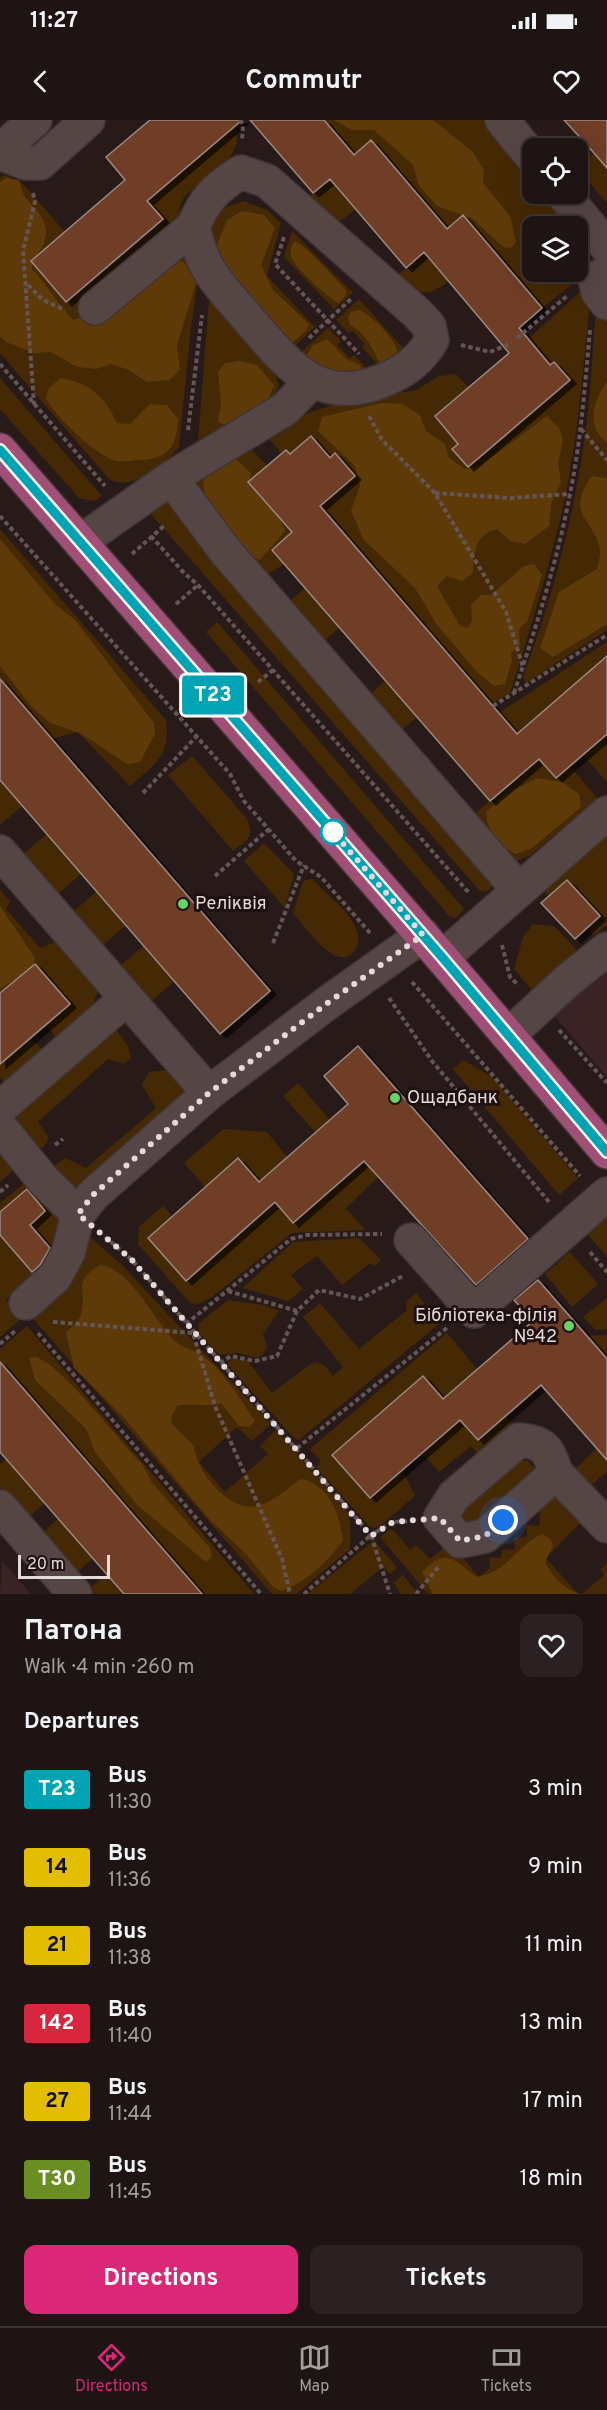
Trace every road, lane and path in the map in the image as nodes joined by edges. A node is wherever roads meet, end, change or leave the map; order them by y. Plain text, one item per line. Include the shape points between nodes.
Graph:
1 (35, 120) edge
2 (88, 120) edge
3 (502, 120) edge
4 (522, 145) edge
5 (9, 156) edge
6 (294, 204) junction
7 (571, 204) edge
8 (193, 226) junction
9 (607, 247) edge
10 (206, 269) junction
11 (376, 276) junction
12 (27, 284) junction
13 (602, 287) edge
14 (95, 308) joint
15 (328, 321) junction
16 (517, 338) dead end
17 (432, 340) junction
18 (512, 343) dead end
19 (284, 361) junction
20 (0, 364) edge
21 (312, 381) junction
22 (370, 384) junction
23 (34, 404) junction
24 (581, 429) junction
25 (187, 433) dead end
26 (0, 450) edge
27 (607, 460) edge
28 (171, 478) junction
29 (435, 493) junction
30 (111, 494) dead end
31 (570, 494) junction
32 (0, 516) edge
33 (146, 530) dead end
34 (151, 536) junction
35 (80, 542) junction
36 (131, 554) dead end
37 (198, 585) junction
38 (175, 604) dead end
39 (607, 635) edge
40 (523, 667) junction
41 (273, 670) junction
42 (258, 682) dead end
43 (514, 693) junction
44 (493, 706) dead end
45 (196, 736) junction
46 (143, 794) dead end
47 (607, 813) edge
48 (269, 830) junction
49 (0, 852) edge
50 (304, 865) junction
51 (215, 876) dead end
52 (518, 889) junction
53 (475, 900) dead end
54 (364, 926) junction
55 (273, 943) dead end
56 (433, 946) junction
57 (607, 949) edge
58 (380, 965) junction
59 (127, 998) junction
60 (508, 1036) junction
61 (209, 1093) junction
62 (0, 1108) edge
63 (0, 1127) edge
64 (607, 1152) edge
65 (604, 1197) edge
66 (78, 1214) junction
67 (570, 1227) junction
68 (421, 1251) junction
69 (607, 1272) edge
70 (228, 1291) junction
71 (297, 1311) junction
72 (38, 1318) junction
73 (186, 1324) junction
74 (452, 1324) dead end
75 (193, 1333) junction
76 (220, 1363) junction
77 (297, 1448) junction
78 (556, 1473) junction
79 (0, 1507) edge
80 (607, 1526) edge
81 (450, 1530) junction
82 (371, 1536) junction
83 (75, 1594) edge
84 (261, 1594) edge
85 (290, 1594) edge
86 (304, 1594) edge
87 (390, 1594) edge
88 (416, 1594) edge

1 - 5 lane
2 - 5 lane via 40,163
3 - 4 lane
5 - 12 path via 35,202 23,250
6 - 8 lane via 267,180 241,172 217,187
6 - 11 lane
6 - 15 path via 275,264
7 - 9 lane
8 - 10 lane
8 - 14 lane
10 - 19 lane
10 - 25 path
11 - 15 path
11 - 17 lane via 429,326
12 - 14 path via 43,300 62,310 79,312
12 - 23 path
13 - 16 path via 582,282
13 - 24 path via 592,304
15 - 19 path
15 - 22 path
17 - 18 path via 490,352
17 - 22 lane via 398,374
19 - 21 lane
20 - 23 path
21 - 22 lane via 335,389
21 - 28 lane via 285,409
22 - 29 path via 357,396 382,441
23 - 30 path
24 - 27 path
24 - 31 path
26 - 35 main road
28 - 35 lane
28 - 52 lane via 226,552
29 - 31 path via 510,498
29 - 40 path via 506,612
31 - 40 path via 544,603
32 - 45 path
33 - 34 path
34 - 36 path
34 - 37 path
35 - 56 main road
37 - 38 path
37 - 41 path
39 - 43 path
40 - 43 path
41 - 42 path
41 - 53 path
43 - 44 path
45 - 46 path
45 - 48 path via 230,774 244,801
47 - 52 lane
48 - 50 path
48 - 51 path
49 - 59 lane
50 - 54 path via 321,877
50 - 55 path
52 - 56 lane
54 - 58 path
54 - 58 path
56 - 58 lane
56 - 60 main road
57 - 60 lane
58 - 61 lane
58 - 65 path
58 - 67 path via 432,1061
59 - 61 lane
59 - 62 lane
60 - 64 main road
61 - 66 lane via 93,1195
63 - 66 lane via 44,1181
65 - 67 lane
66 - 72 lane via 68,1253
66 - 73 path via 131,1259
67 - 68 lane via 474,1311
67 - 69 path
68 - 70 path via 378,1233 307,1235 291,1239
68 - 71 path via 360,1299 319,1290
70 - 71 path
70 - 73 path
71 - 76 path via 277,1356 255,1361 231,1356
72 - 75 path
72 - 84 path
73 - 75 path
74 - 77 path
75 - 76 path
75 - 85 path via 215,1406 282,1559
76 - 77 path
77 - 82 path
78 - 80 lane
78 - 81 lane via 485,1536
78 - 81 lane via 549,1453 537,1442 519,1440 454,1496
79 - 83 lane
81 - 82 path via 393,1522
81 - 88 path
82 - 86 path
82 - 87 path

